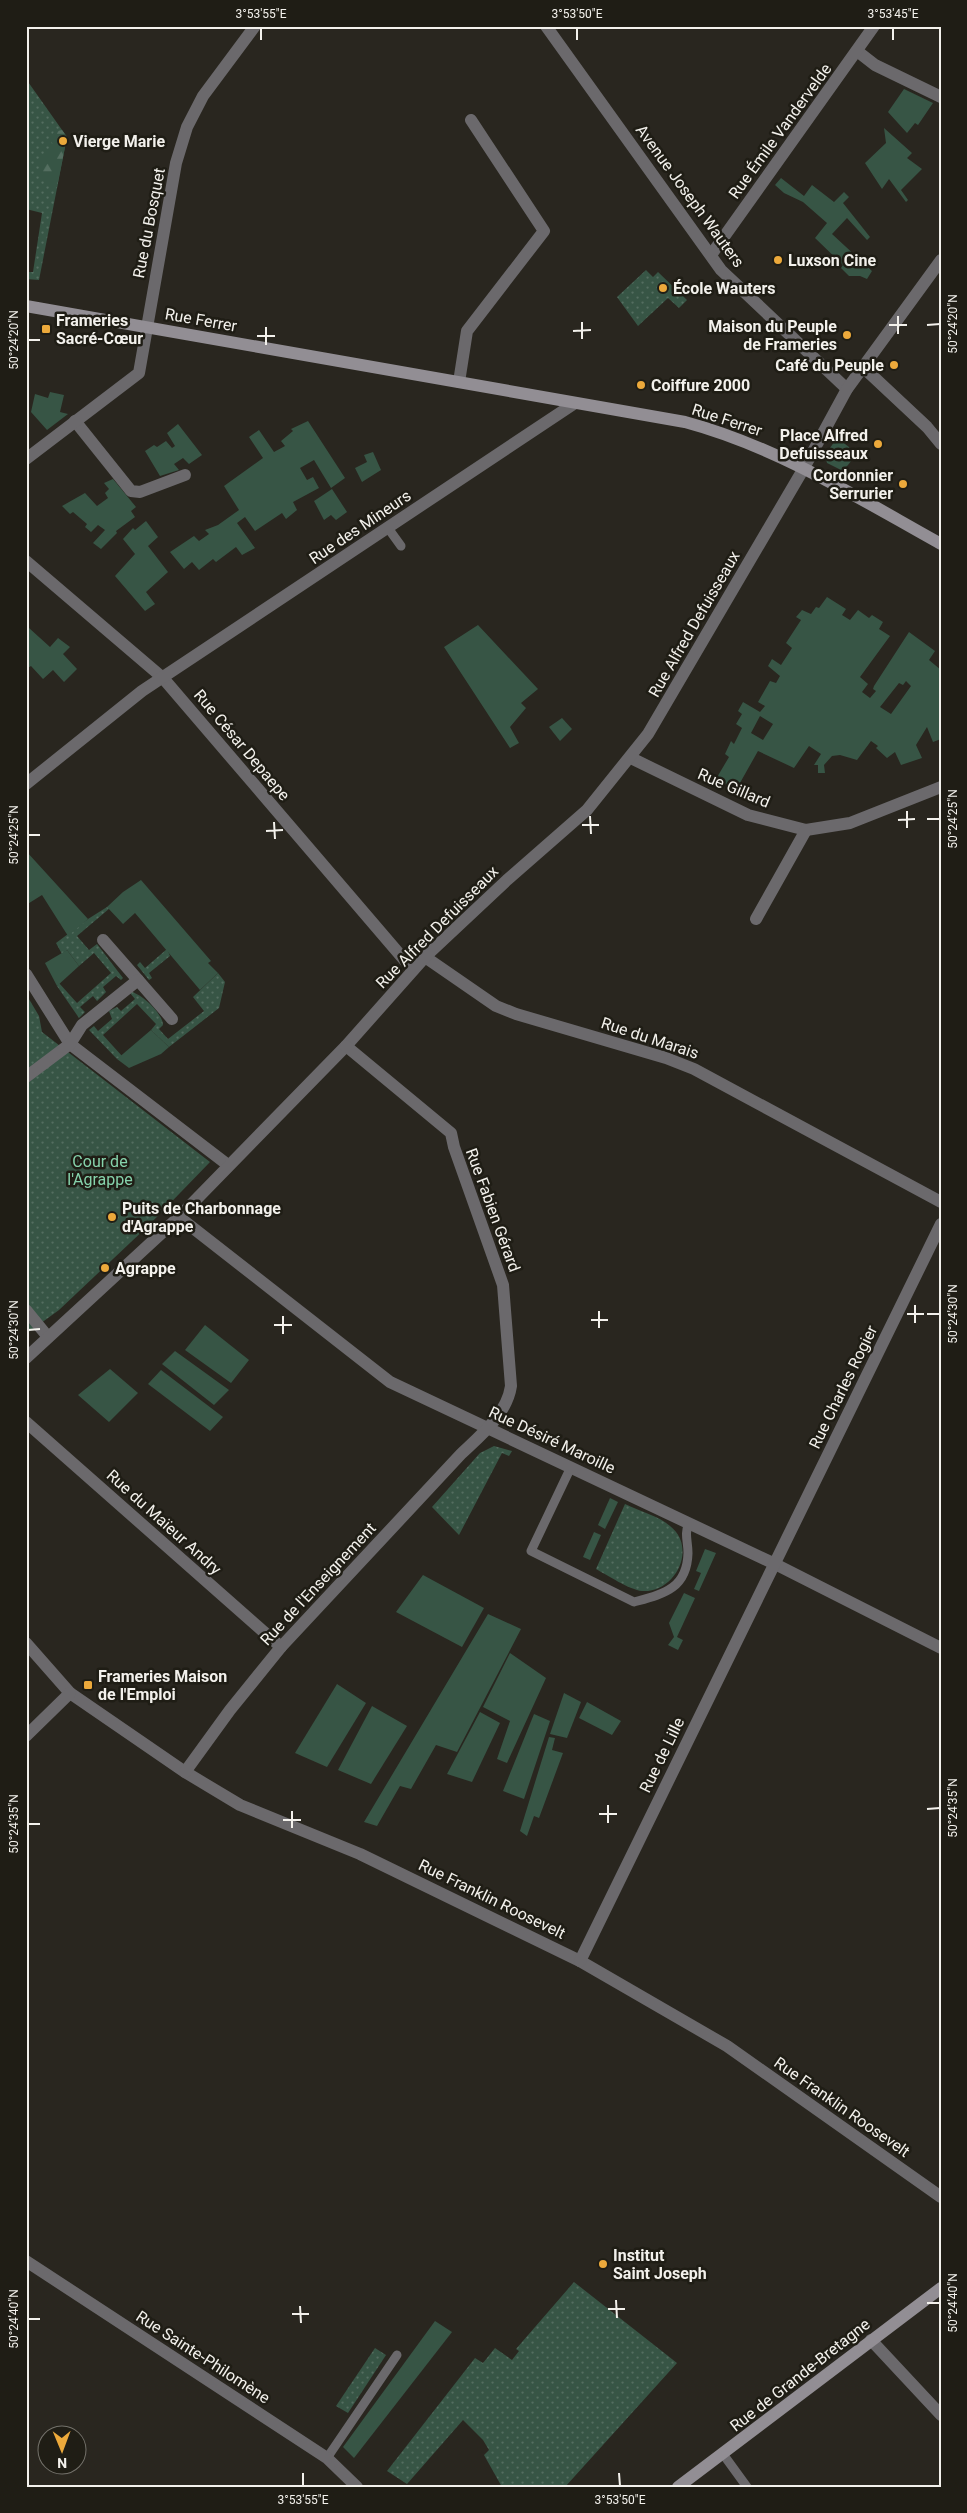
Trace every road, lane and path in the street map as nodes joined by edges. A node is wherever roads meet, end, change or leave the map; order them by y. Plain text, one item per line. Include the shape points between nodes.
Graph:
1 (255, 26) edge
2 (546, 26) edge
3 (874, 26) edge
4 (857, 51) junction
5 (941, 97) edge
6 (470, 120) dead end
7 (711, 255) junction
8 (941, 260) edge
9 (26, 306) edge
10 (145, 327) junction
11 (864, 368) junction
12 (459, 382) junction
13 (847, 390) junction
14 (575, 403) junction
15 (75, 422) junction
16 (941, 444) edge
17 (26, 459) edge
18 (804, 468) junction
19 (185, 475) dead end
20 (388, 528) junction
21 (941, 544) edge
22 (401, 546) dead end
23 (26, 561) edge
24 (163, 678) junction
25 (631, 758) junction
26 (26, 784) edge
27 (941, 787) edge
28 (806, 830) junction
29 (756, 919) dead end
30 (103, 940) dead end
31 (426, 958) junction
32 (413, 970) junction
33 (26, 974) edge
34 (138, 980) junction
35 (172, 1018) dead end
36 (70, 1044) junction
37 (346, 1046) junction
38 (26, 1077) edge
39 (228, 1165) junction
40 (941, 1202) edge
41 (179, 1217) junction
42 (941, 1224) edge
43 (26, 1310) edge
44 (48, 1337) junction
45 (26, 1358) edge
46 (26, 1422) edge
47 (488, 1428) junction
48 (571, 1467) junction
49 (689, 1523) junction
50 (775, 1564) junction
51 (26, 1643) edge
52 (281, 1648) junction
53 (941, 1648) edge
54 (70, 1693) junction
55 (26, 1736) edge
56 (185, 1772) junction
57 (580, 1961) junction
58 (941, 2197) edge
59 (26, 2261) edge
60 (941, 2288) edge
61 (871, 2340) junction
62 (397, 2355) dead end
63 (941, 2415) edge
64 (723, 2454) junction
65 (327, 2458) junction
66 (358, 2487) edge
67 (678, 2487) edge
68 (747, 2487) edge

1 - 10 street, Rue du Bosquet via 203,96 186,127 176,163
2 - 7 street, Avenue Joseph Wauters
3 - 4 street, Rue Émile Vandervelde
4 - 5 street via 875,65
4 - 7 street, Rue Émile Vandervelde
6 - 12 street via 544,231 467,331
7 - 13 street, Avenue Joseph Wauters via 721,270
8 - 11 street, Rue Alfred Defuisseaux
9 - 10 main road, Rue Ferrer
10 - 12 main road, Rue Ferrer
10 - 15 street, Rue du Bosquet via 139,373
11 - 13 street, Rue Alfred Defuisseaux
11 - 16 street
12 - 14 main road, Rue Ferrer
13 - 18 street, Rue Alfred Defuisseaux
14 - 18 main road, Rue Ferrer via 685,422 716,431
14 - 20 street, Rue des Mineurs
15 - 17 street, Rue du Bosquet
15 - 19 street via 131,491 140,492
18 - 21 main road, Rue Ferrer
18 - 25 street, Rue Alfred Defuisseaux
20 - 22 lane
20 - 24 street, Rue des Mineurs
23 - 24 street, Rue César Depaepe
24 - 26 street, Rue des Mineurs via 142,691
24 - 32 street, Rue César Depaepe
25 - 28 street, Rue Gillard via 748,815
25 - 31 street, Rue Alfred Defuisseaux via 587,810 507,880
27 - 28 street, Rue Gillard via 850,823
28 - 29 street
30 - 34 street
31 - 32 street, Rue Alfred Defuisseaux
31 - 40 street, Rue du Marais via 496,1006 694,1069
32 - 37 street, Rue Alfred Defuisseaux
33 - 36 street
34 - 35 street
34 - 36 street via 82,1025
36 - 38 street
36 - 39 street
37 - 39 street, Rue Alfred Defuisseaux
37 - 47 street, Rue Fabien Gérard via 451,1133 503,1285 511,1386 509,1398
39 - 41 street, Rue Alfred Defuisseaux
41 - 44 street, Rue Alfred Defuisseaux
41 - 47 street, Rue Désiré Maroille via 390,1382
42 - 50 street, Rue Charles Rogier
43 - 44 street
44 - 45 street, Rue Alfred Defuisseaux
46 - 52 street, Rue du Maïeur Andry
47 - 48 street, Rue Désiré Maroille
47 - 52 street, Rue de l'Enseignement via 460,1454
48 - 49 street, Rue Désiré Maroille
48 - 49 lane via 531,1551 634,1602 674,1588 683,1577 688,1552 685,1533
49 - 50 street, Rue Désiré Maroille
50 - 53 street, Rue Désiré Maroille
50 - 57 street, Rue de Lille
51 - 54 street, Rue Franklin Roosevelt
52 - 56 street, Rue de l'Enseignement
54 - 55 street
54 - 56 street, Rue Franklin Roosevelt
56 - 57 street, Rue Franklin Roosevelt via 240,1805 360,1854
57 - 58 street, Rue Franklin Roosevelt via 727,2046
59 - 65 street, Rue Sainte-Philomène
60 - 61 main road, Rue de Grande-Bretagne
61 - 63 street
61 - 64 main road, Rue de Grande-Bretagne
62 - 65 lane
64 - 67 main road, Rue de Grande-Bretagne
64 - 68 lane
65 - 66 street, Rue Sainte-Philomène

